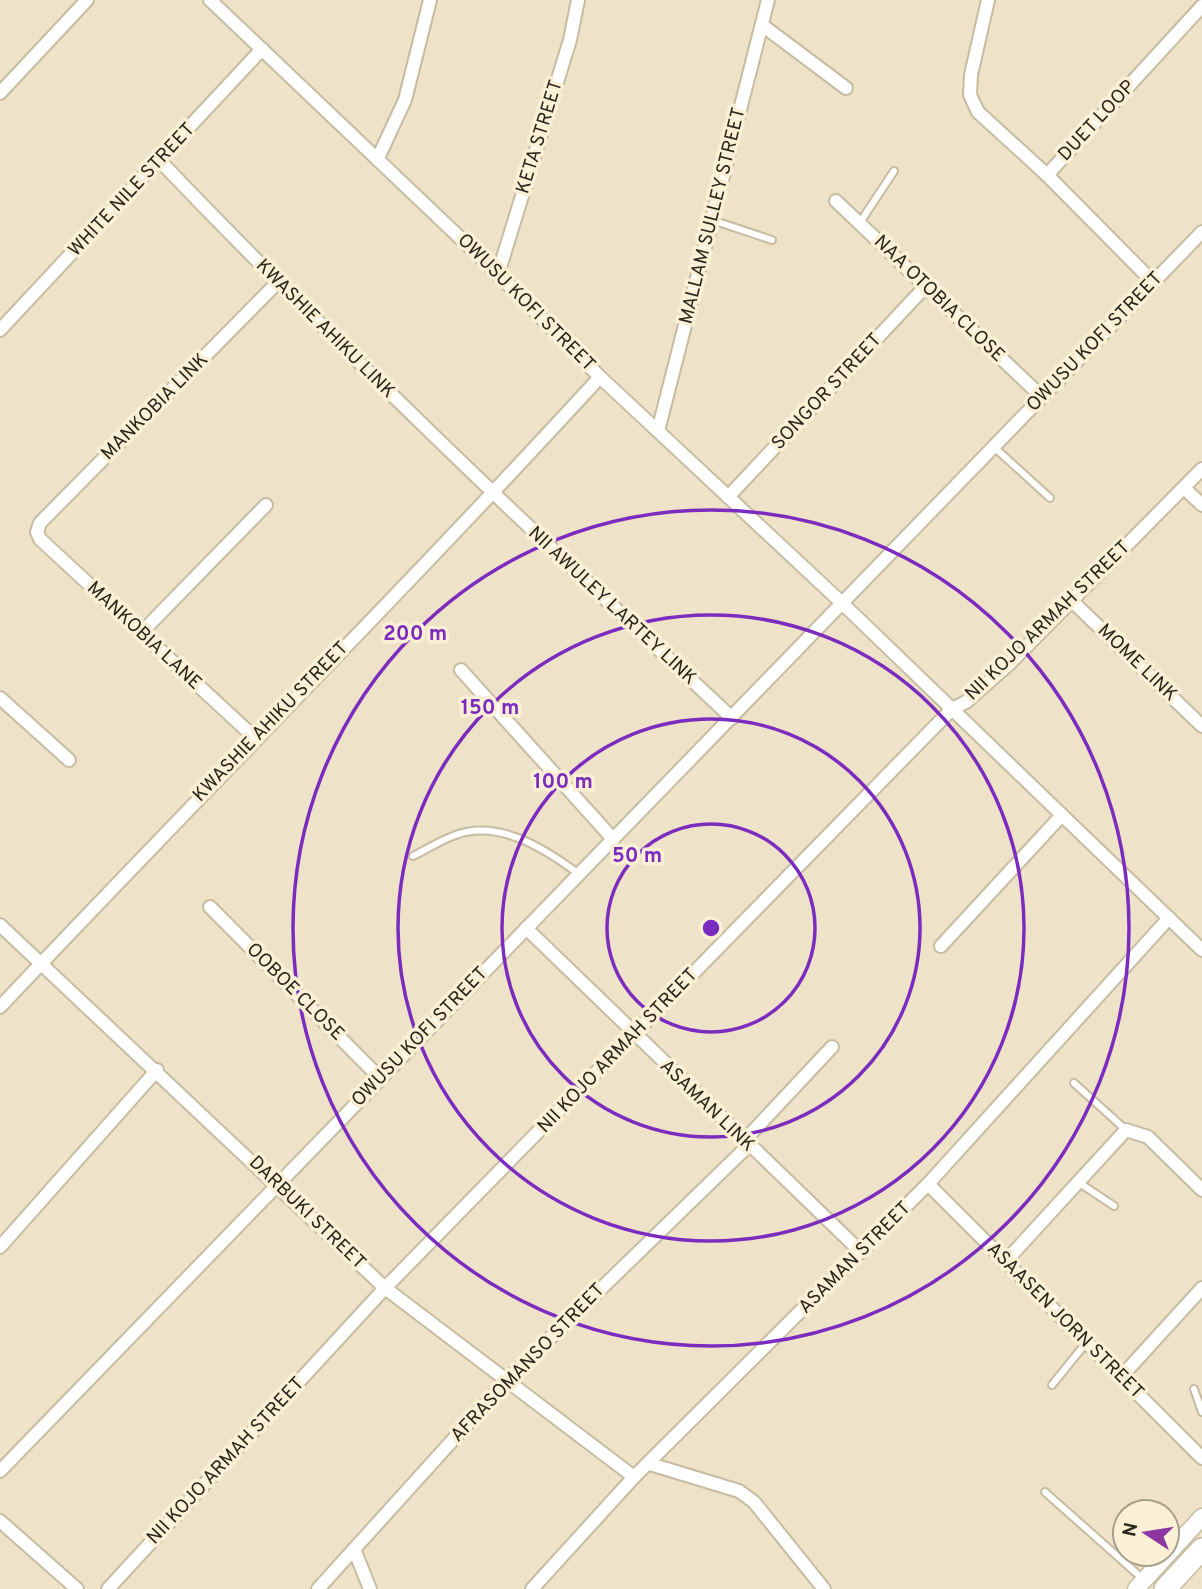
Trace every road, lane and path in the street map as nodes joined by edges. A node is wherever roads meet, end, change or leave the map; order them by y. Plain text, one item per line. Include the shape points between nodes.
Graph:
1 (87, 0) edge
2 (210, 0) edge
3 (430, 0) edge
4 (578, 0) edge
5 (768, 0) edge
6 (988, 0) edge
7 (1202, 6) edge
8 (762, 25) junction
9 (262, 49) junction
10 (846, 88) dead end
11 (0, 93) edge
12 (379, 159) junction
13 (160, 161) junction
14 (894, 171) dead end
15 (1046, 175) junction
16 (836, 201) dead end
17 (712, 220) junction
18 (859, 223) junction
19 (1202, 232) edge
20 (772, 240) dead end
21 (498, 274) junction
22 (1153, 282) junction
23 (277, 283) junction
24 (925, 287) junction
25 (0, 330) edge
26 (600, 377) junction
27 (1042, 397) junction
28 (658, 431) junction
29 (994, 447) junction
30 (1202, 468) edge
31 (1184, 488) junction
32 (492, 494) junction
33 (728, 497) junction
34 (1050, 498) dead end
35 (266, 505) dead end
36 (1202, 505) edge
37 (37, 532) joint
38 (1072, 601) junction
39 (843, 604) junction
40 (141, 633) junction
41 (461, 670) dead end
42 (0, 698) edge
43 (952, 709) junction
44 (732, 718) junction
45 (1202, 726) edge
46 (255, 738) junction
47 (69, 760) dead end
48 (1062, 815) junction
49 (613, 839) junction
50 (414, 856) dead end
51 (579, 874) junction
52 (210, 907) dead end
53 (1169, 918) junction
54 (0, 925) edge
55 (526, 928) junction
56 (941, 946) dead end
57 (1202, 950) edge
58 (40, 965) junction
59 (0, 1007) edge
60 (634, 1035) junction
61 (832, 1048) dead end
62 (157, 1070) junction
63 (380, 1078) junction
64 (1074, 1083) dead end
65 (1126, 1130) junction
66 (746, 1144) junction
67 (1078, 1182) junction
68 (928, 1184) junction
69 (278, 1185) junction
70 (1202, 1189) edge
71 (1114, 1206) dead end
72 (0, 1247) edge
73 (860, 1252) junction
74 (1005, 1262) junction
75 (385, 1288) junction
76 (1202, 1288) edge
77 (1086, 1343) junction
78 (1121, 1377) junction
79 (508, 1379) junction
80 (1052, 1385) dead end
81 (1194, 1390) dead end
82 (1202, 1412) edge
83 (1202, 1458) edge
84 (650, 1464) junction
85 (0, 1471) edge
86 (634, 1477) junction
87 (1045, 1492) dead end
88 (1202, 1517) edge
89 (0, 1521) edge
90 (354, 1549) junction
91 (1202, 1549) edge
92 (1140, 1585) edge
93 (77, 1589) edge
94 (108, 1589) edge
95 (317, 1589) edge
96 (370, 1589) edge
97 (532, 1589) edge
98 (824, 1589) edge
99 (1165, 1589) edge

1 - 11 street
2 - 9 street, OWUSU KOFI STREET
3 - 12 street via 405,100
4 - 21 street, KETA STREET via 570,40
5 - 8 street, MALLAM SULLEY STREET
6 - 15 street, DUET LOOP via 970,95 978,112
7 - 15 street, DUET LOOP
8 - 10 street
8 - 17 street, MALLAM SULLEY STREET
9 - 12 street, OWUSU KOFI STREET
9 - 13 street, WHITE NILE STREET
12 - 21 street, OWUSU KOFI STREET
13 - 23 street, KWASHIE AHIKU LINK
13 - 25 street, WHITE NILE STREET
14 - 18 lane
15 - 22 street
16 - 18 street, NAA OTOBIA CLOSE
17 - 20 lane
17 - 28 street, MALLAM SULLEY STREET
18 - 24 street, NAA OTOBIA CLOSE
19 - 22 street, OWUSU KOFI STREET
21 - 26 street, OWUSU KOFI STREET
22 - 27 street, OWUSU KOFI STREET
23 - 32 street, KWASHIE AHIKU LINK
23 - 37 street, MANKOBIA LINK via 40,523
24 - 27 street, NAA OTOBIA CLOSE
24 - 33 street, SONGOR STREET
26 - 28 street, OWUSU KOFI STREET
26 - 32 street, KWASHIE AHIKU STREET
27 - 29 street, OWUSU KOFI STREET
28 - 33 street, OWUSU KOFI STREET
29 - 34 lane
29 - 39 street, OWUSU KOFI STREET
30 - 31 street, NII KOJO ARMAH STREET
31 - 36 street
31 - 38 street, NII KOJO ARMAH STREET
32 - 44 street, NII AWULEY LARTEY LINK
32 - 46 street, KWASHIE AHIKU STREET
33 - 39 street, OWUSU KOFI STREET
35 - 40 street
37 - 40 street, MANKOBIA LANE
38 - 43 street, NII KOJO ARMAH STREET via 1009,664
38 - 45 street, MOME LINK
39 - 43 street, OWUSU KOFI STREET
39 - 44 street, OWUSU KOFI STREET
40 - 46 street, MANKOBIA LANE
41 - 49 street
42 - 47 street
43 - 48 street, OWUSU KOFI STREET
43 - 60 street, NII KOJO ARMAH STREET
44 - 49 street, OWUSU KOFI STREET
46 - 58 street, KWASHIE AHIKU STREET
48 - 53 street, OWUSU KOFI STREET
48 - 56 street
49 - 51 street, OWUSU KOFI STREET
50 - 51 lane via 453,836 487,831 517,837
51 - 55 street, OWUSU KOFI STREET
52 - 63 street, OOBOE CLOSE
53 - 57 street, OWUSU KOFI STREET
53 - 68 street, ASAMAN STREET
54 - 58 street, DARBUKI STREET
55 - 60 street, ASAMAN LINK
55 - 63 street, OWUSU KOFI STREET
58 - 59 street, KWASHIE AHIKU STREET
58 - 62 street, DARBUKI STREET
60 - 66 street, ASAMAN LINK
60 - 75 street, NII KOJO ARMAH STREET
61 - 66 street, AFRASOMANSO STREET
62 - 69 street, DARBUKI STREET
62 - 72 street
63 - 69 street, OWUSU KOFI STREET
64 - 65 lane
65 - 67 street
65 - 70 street via 1148,1137
66 - 73 street, ASAMAN LINK
66 - 79 street, AFRASOMANSO STREET
67 - 71 lane
67 - 74 street
68 - 73 street, ASAMAN STREET
68 - 74 street, ASAASEN JORN STREET
69 - 75 street, DARBUKI STREET
69 - 85 street, OWUSU KOFI STREET
73 - 84 street, ASAMAN STREET
74 - 77 street, ASAASEN JORN STREET
75 - 79 street, DARBUKI STREET
75 - 94 street, NII KOJO ARMAH STREET
76 - 78 street
77 - 78 street, ASAASEN JORN STREET
77 - 80 lane
78 - 83 street, ASAASEN JORN STREET
79 - 86 street, DARBUKI STREET
79 - 90 street, AFRASOMANSO STREET
81 - 82 lane
84 - 86 street, ASAMAN STREET
84 - 98 street via 739,1491 754,1502
86 - 97 street, ASAMAN STREET
87 - 92 lane
88 - 92 street
89 - 93 street
90 - 95 street, AFRASOMANSO STREET
90 - 96 street
91 - 99 highway

